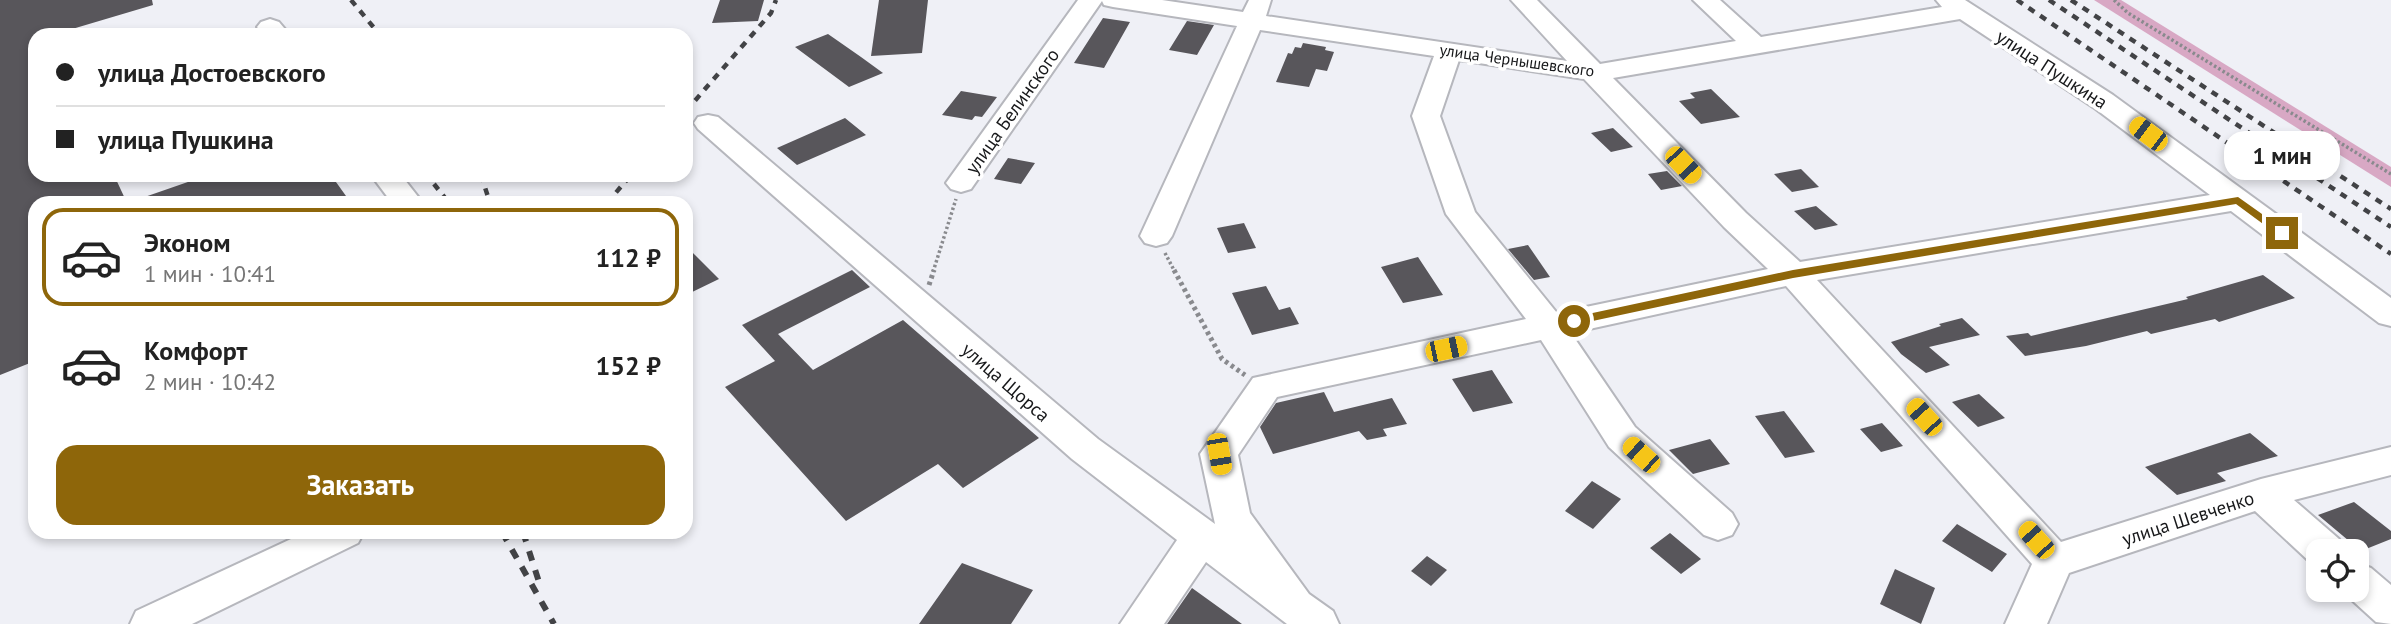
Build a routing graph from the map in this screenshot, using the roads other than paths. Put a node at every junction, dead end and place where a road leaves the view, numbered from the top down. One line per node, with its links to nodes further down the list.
1 (1090, 0): 12 (street, улица Белинского)
2 (1113, 0): 6 (street, улица Чернышевского)
3 (1523, 0): 9 (street)
4 (1705, 0): 7 (street)
5 (1955, 5): 7 (street, улица Чернышевского); 14 (street, улица Пушкина)
6 (1256, 10): 8 (street, улица Чернышевского); 15 (street)
7 (1758, 47): 9 (street, улица Чернышевского)
8 (1449, 50): 9 (street, улица Чернышевского); 18 (street)
9 (1596, 73): 16 (street)
10 (708, 123): 22 (street, улица Щорса)
11 (392, 182): 13 (street)
12 (961, 183)
13 (402, 196)
14 (2238, 200): 16 (street); 17 (street, улица Пушкина)
15 (1156, 236)
16 (1793, 274): 18 (street); 25 (street)
17 (2391, 315)
18 (1549, 327): 21 (street); 28 (street)
19 (2391, 461): 20 (street, улица Шевченко)
20 (2261, 494): 24 (street); 25 (street, улица Шевченко)
21 (1718, 524)
22 (1202, 537): 28 (street, улица Щорса); 30 (street)
23 (329, 539): 29 (street)
24 (2312, 539)
25 (2054, 561): 31 (street)
26 (2369, 591): 27 (street)
27 (2391, 610)
28 (1307, 615)
29 (151, 624)
30 (1141, 624)
31 (2025, 624)

